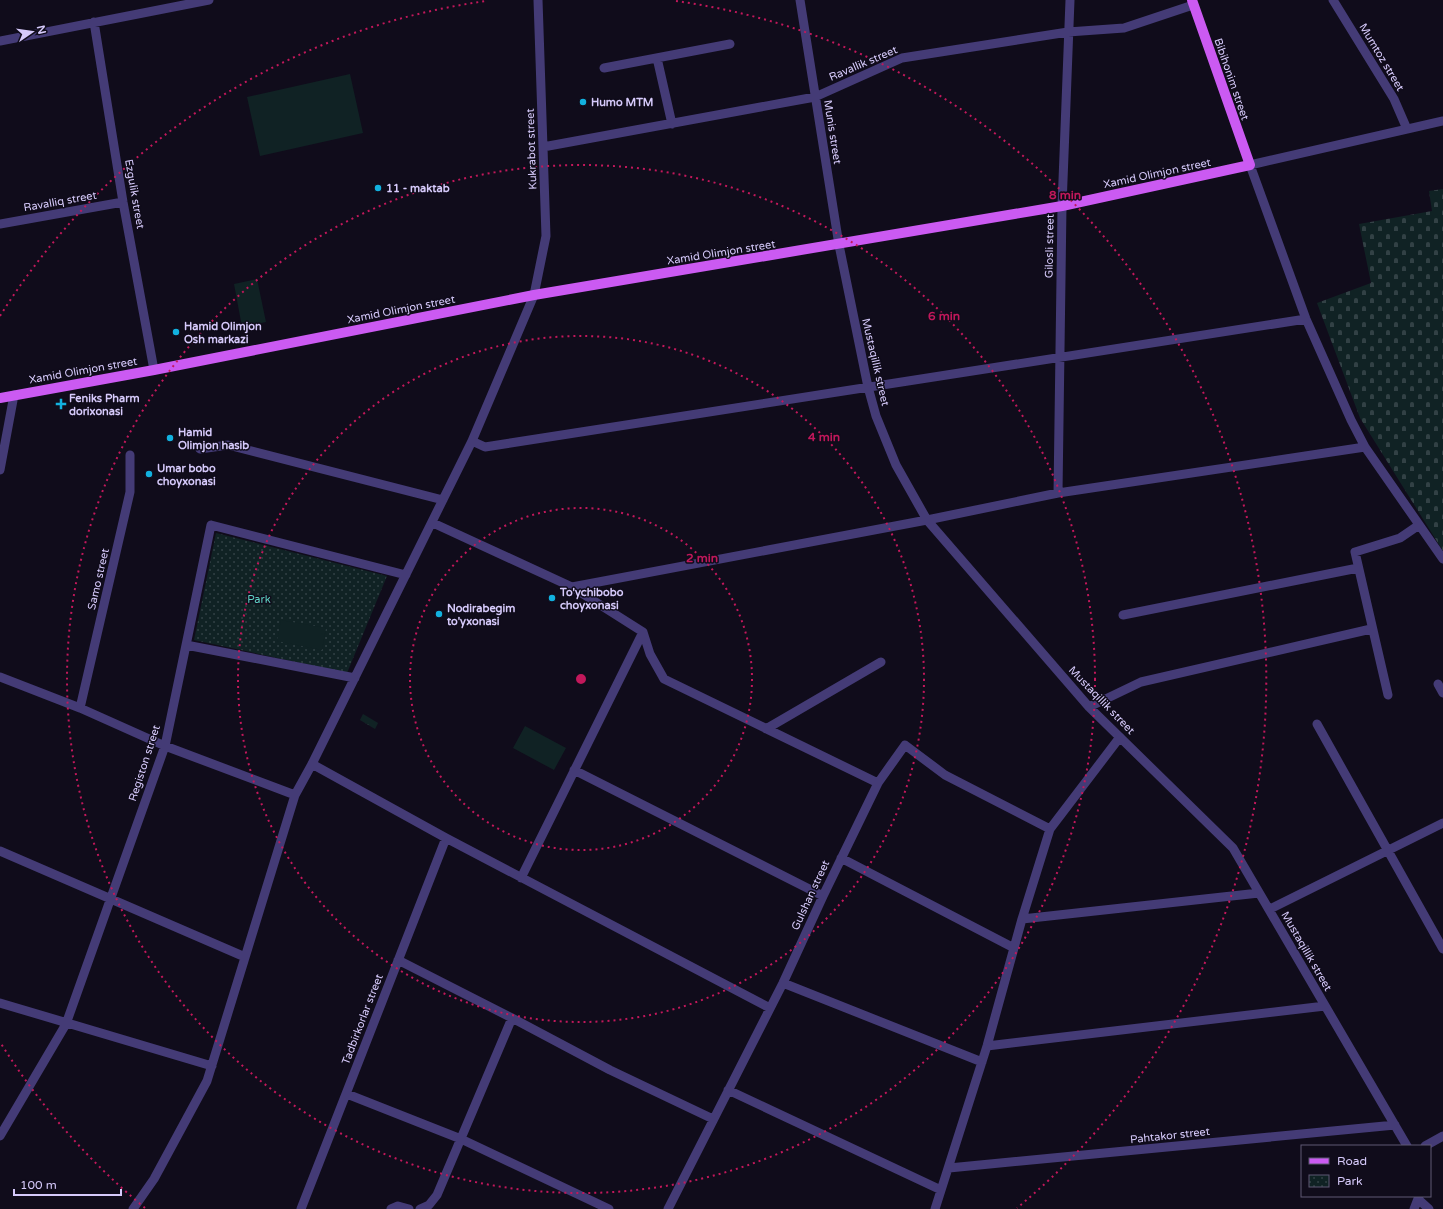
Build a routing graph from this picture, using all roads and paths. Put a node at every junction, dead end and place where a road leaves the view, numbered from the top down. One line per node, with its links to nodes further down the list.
1 (210, 0): 7 (street)
2 (538, 0): 17 (street, Kukrabot street)
3 (800, 0): 13 (street, Munis street)
4 (1070, 0): 8 (street, Gilosli street)
5 (1334, 0): 16 (street, Mumtoz street)
6 (1193, 2): 8 (street, Ravallik street); 18 (main road, Bibihonim street)
7 (94, 22): 9 (street); 19 (street, Ezgulik street)
8 (1068, 32): 13 (street, Ravallik street); 20 (street, Gilosli street)
9 (0, 41)
10 (730, 44): 11 (street)
11 (657, 58): 12 (street); 15 (street)
12 (604, 68)
13 (815, 97): 15 (street, Ravallik street); 22 (street, Munis street)
14 (1443, 121): 16 (street, Xamid Olimjon street)
15 (672, 124): 17 (street, Ravallik street)
16 (1407, 129): 18 (street, Xamid Olimjon street)
17 (542, 147): 23 (street, Kukrabot street)
18 (1250, 165): 20 (main road, Xamid Olimjon street); 24 (street)
19 (123, 202): 21 (street, Ravalliq street); 26 (street, Ezgulik street)
20 (1062, 206): 22 (main road, Xamid Olimjon street); 25 (street, Gilosli street)
21 (0, 224)
22 (839, 245): 23 (main road, Xamid Olimjon street); 27 (street, Mustaqillik street)
23 (534, 295): 26 (main road, Xamid Olimjon street); 30 (street, Kukrabot street)
24 (1306, 319): 25 (street); 31 (street)
25 (1060, 356): 27 (street); 35 (street, Gilosli street)
26 (154, 370): 28 (main road, Xamid Olimjon street)
27 (868, 387): 30 (street); 37 (street, Mustaqillik street)
28 (14, 395): 29 (main road, Xamid Olimjon street); 34 (street)
29 (0, 398)
30 (472, 441): 36 (street, Kukrabot street)
31 (1364, 447): 35 (street); 39 (street)
32 (200, 449): 36 (street)
33 (130, 455): 55 (street, Samo street)
34 (0, 470)
35 (1058, 493): 37 (street)
36 (443, 500): 38 (street, Kukrabot street)
37 (927, 520): 43 (street); 54 (street, Mustaqillik street)
38 (433, 523): 42 (street, Kukrabot street); 43 (street)
39 (1419, 525): 40 (street); 41 (street)
40 (1443, 558)
41 (1358, 568): 44 (street); 45 (street)
42 (406, 575): 47 (street, Registon street); 50 (street, Kukrabot street)
43 (572, 587): 46 (street)
44 (1123, 615)
45 (1371, 629): 53 (street); 54 (street)
46 (643, 632): 57 (street); 61 (street)
47 (186, 645): 50 (street); 59 (street, Registon street)
48 (881, 662): 57 (street)
49 (0, 677): 55 (street)
50 (355, 678): 60 (street, Kukrabot street)
51 (1438, 684): 52 (street)
52 (1443, 693)
53 (1388, 695)
54 (1089, 707): 58 (street, Mustaqillik street)
55 (80, 708): 59 (street)
56 (1317, 724): 67 (street)
57 (766, 729): 62 (street)
58 (1120, 737): 65 (street); 71 (street, Mustaqillik street)
59 (165, 746): 63 (street); 73 (street, Registon street)
60 (312, 764): 63 (street, Kukrabot street); 66 (street)
61 (574, 770): 70 (street); 72 (street)
62 (878, 783): 65 (street, Gulshan street); 69 (street, Gulshan street)
63 (295, 795): 78 (street, Kukrabot street)
64 (1443, 823): 67 (street)
65 (1050, 829): 75 (street)
66 (446, 838): 70 (street); 79 (street, Tadbirkorlar street)
67 (1388, 850): 74 (street); 77 (street)
68 (0, 851): 73 (street)
69 (841, 858): 72 (street, Gulshan street); 76 (street)
70 (521, 878): 83 (street)
71 (1259, 893): 74 (street, Mustaqillik street); 75 (street)
72 (822, 896): 80 (street, Gulshan street)
73 (110, 898): 78 (street); 85 (street, Registon street)
74 (1270, 910): 82 (street, Mustaqillik street)
75 (1022, 919): 76 (street)
76 (1014, 948): 86 (street)
77 (1443, 949)
78 (245, 957): 88 (street, Kukrabot street)
79 (398, 960): 84 (street); 90 (street, Tadbirkorlar street)
80 (783, 983): 83 (street, Gulshan street); 87 (street)
81 (0, 1003): 85 (street)
82 (1325, 1006): 86 (street); 92 (street, Mustaqillik street)
83 (770, 1008): 89 (street, Gulshan street)
84 (512, 1018): 91 (street); 95 (street)
85 (66, 1024): 88 (street); 93 (street, Registon street)
86 (986, 1046): 87 (street)
87 (982, 1062): 98 (street)
88 (212, 1066): 101 (street, Kukrabot street)
89 (728, 1090): 91 (street, Gulshan street); 99 (street)
90 (346, 1094): 95 (street); 102 (street, Tadbirkorlar street)
91 (713, 1119): 107 (street, Gulshan street)
92 (1394, 1125): 96 (street, Mustaqillik street); 98 (street, Pahtakor street)
93 (0, 1136)
94 (1443, 1136): 97 (street)
95 (461, 1139): 105 (street); 106 (street)
96 (1406, 1145)
97 (1427, 1145)
98 (949, 1168): 99 (street)
99 (941, 1190): 108 (street)
100 (1418, 1198): 109 (street); 110 (street)
101 (133, 1209)
102 (301, 1209)
103 (391, 1209): 104 (street)
104 (408, 1209)
105 (420, 1209)
106 (609, 1209)
107 (669, 1209)
108 (935, 1209)
109 (1414, 1209)
110 (1429, 1209)

